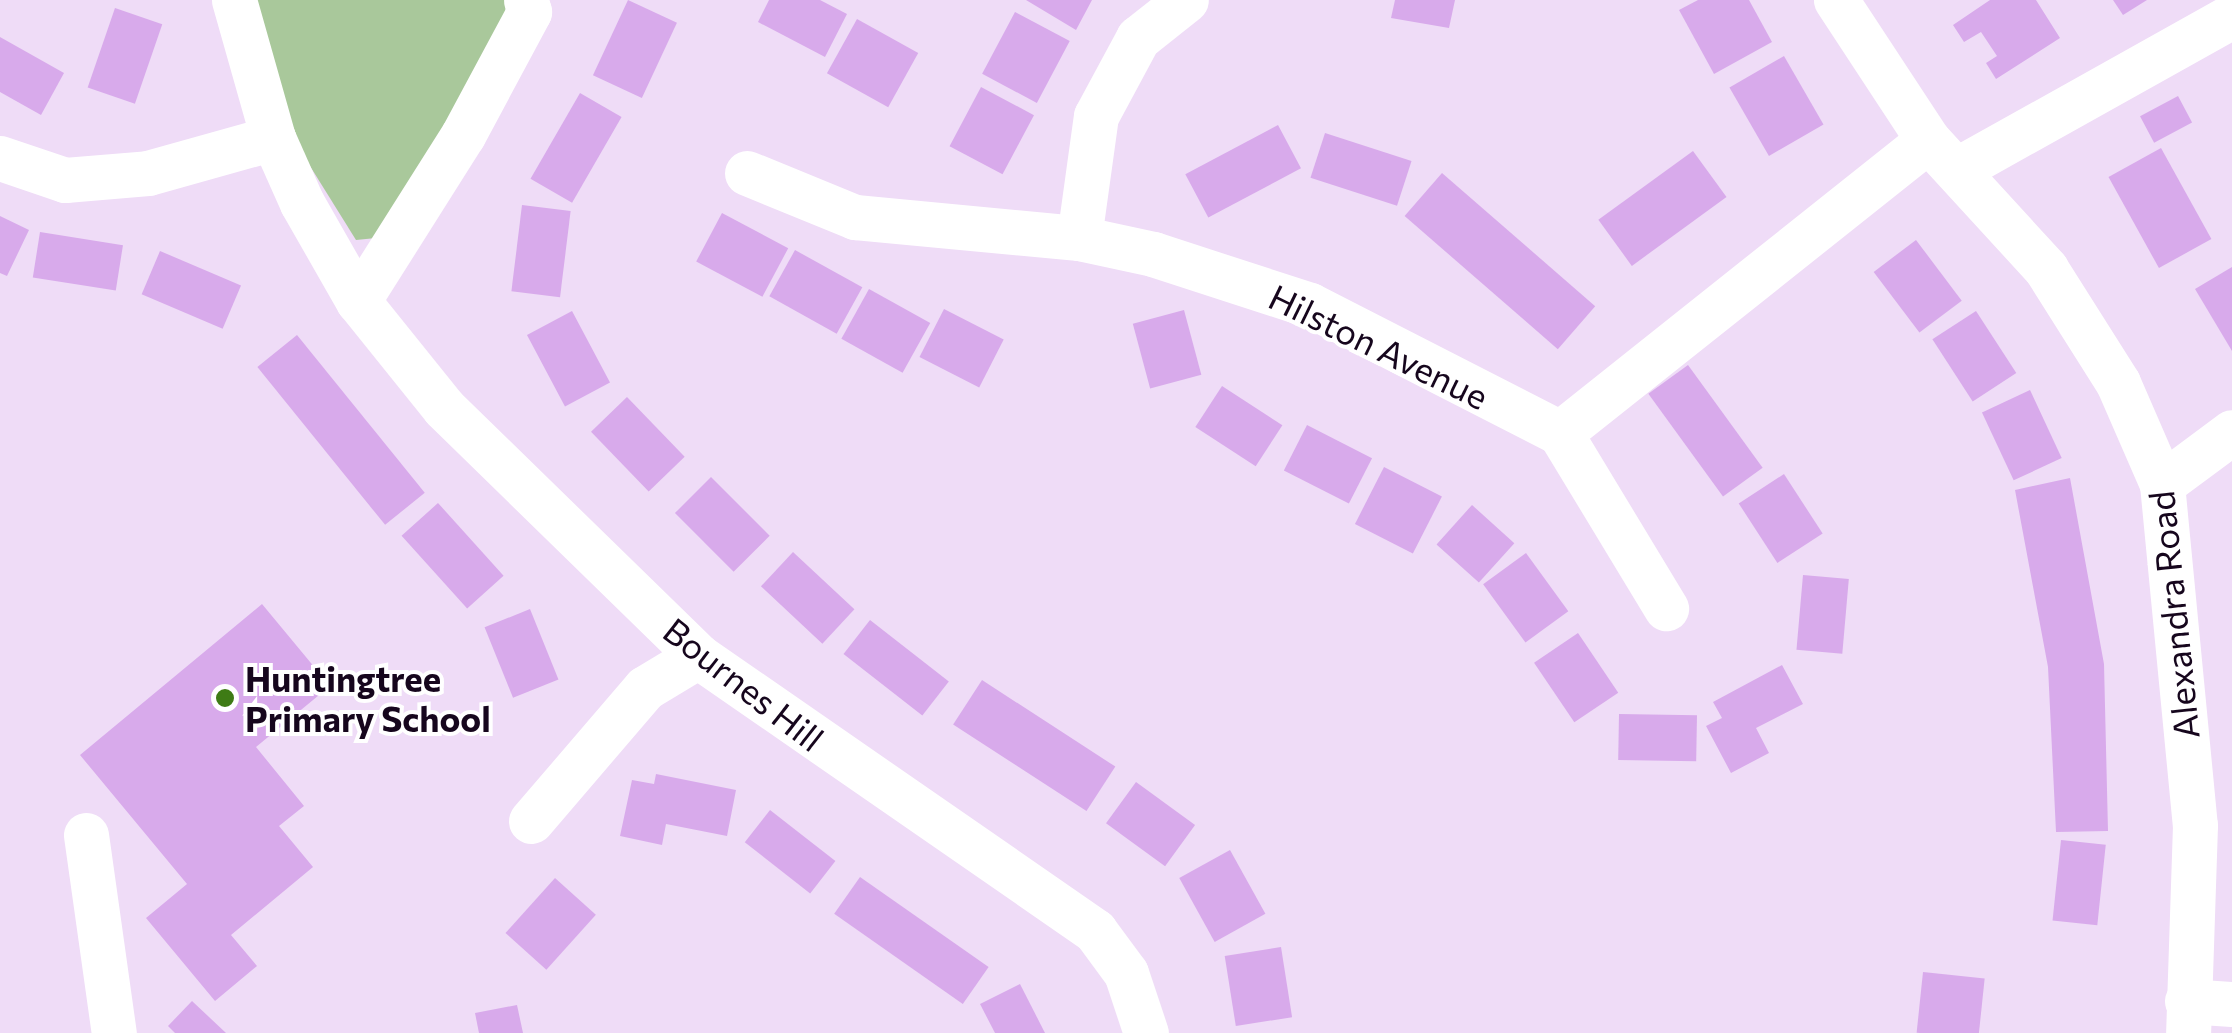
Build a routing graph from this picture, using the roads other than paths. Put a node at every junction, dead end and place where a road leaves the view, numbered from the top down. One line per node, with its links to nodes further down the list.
1 (234, 0): 6 (street, Bournes Hill)
2 (526, 0): 11 (street)
3 (1186, 0): 10 (street)
4 (1836, 0): 7 (street, Alexandra Road)
5 (2232, 16): 7 (street)
6 (274, 138): 8 (street); 11 (street, Bournes Hill)
7 (1943, 154): 12 (street); 14 (street, Alexandra Road)
8 (0, 158)
9 (746, 173): 10 (street, Hilston Avenue)
10 (1079, 238): 12 (street, Hilston Avenue)
11 (358, 301): 16 (street, Bournes Hill)
12 (1560, 432): 15 (street)
13 (2232, 432): 14 (street)
14 (2162, 484): 20 (street, Alexandra Road)
15 (1666, 608)
16 (698, 656): 17 (street); 22 (street, Bournes Hill)
17 (531, 821)
18 (86, 835): 21 (street)
19 (2232, 1004): 20 (street)
20 (2188, 1017)
21 (114, 1033)
22 (1146, 1033)

